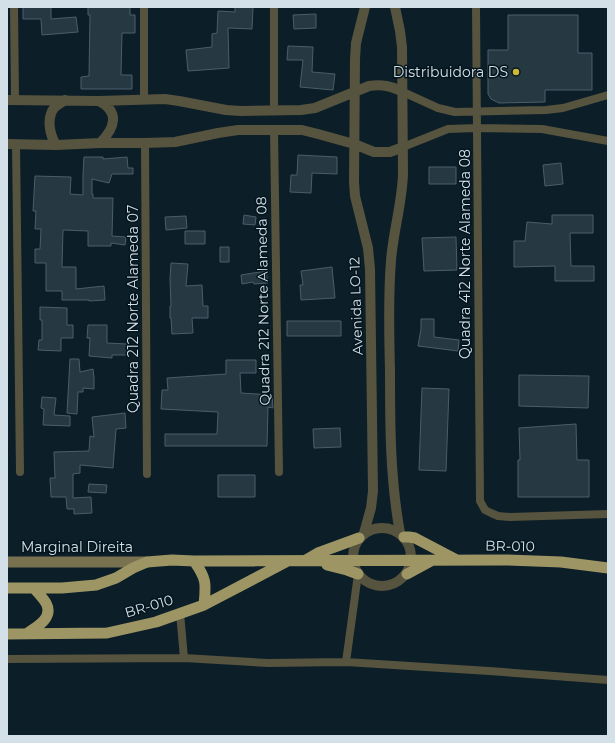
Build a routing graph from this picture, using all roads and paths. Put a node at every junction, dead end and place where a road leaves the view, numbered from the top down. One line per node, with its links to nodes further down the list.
1 (14, 7): 10 (street)
2 (144, 7): 12 (street)
3 (274, 7): 14 (street)
4 (365, 7): 7 (street, Avenida LO-12)
5 (395, 7): 8 (street)
6 (476, 7): 15 (street, Quadra 412 Norte Alameda 08)
7 (354, 92): 8 (street); 14 (street); 22 (street, Avenida LO-12)
8 (402, 92): 15 (street); 24 (street)
9 (608, 96): 15 (street)
10 (11, 100): 11 (street)
11 (64, 100): 13 (street); 23 (street)
12 (144, 100): 13 (street); 14 (street)
13 (99, 101): 19 (street)
14 (274, 111)
15 (477, 111): 16 (street, Quadra 412 Norte Alameda 08)
16 (477, 128): 18 (street); 24 (street); 28 (street, Quadra 412 Norte Alameda 08)
17 (274, 130): 20 (street); 22 (street); 26 (street, Quadra 212 Norte Alameda 08)
18 (608, 141)
19 (100, 143): 20 (street); 23 (street)
20 (144, 143): 27 (street, Quadra 212 Norte Alameda 07)
21 (12, 144): 23 (street); 25 (street)
22 (354, 144): 24 (street); 30 (street, Avenida LO-12)
23 (56, 145)
24 (403, 147): 29 (street)
25 (20, 472)
26 (278, 472)
27 (147, 474)
28 (608, 514)
29 (402, 535): 30 (street); 32 (street); 34 (highway)
30 (362, 536): 31 (street, Avenida LO-12); 36 (highway)
31 (353, 560): 32 (highway, BR-010); 36 (highway, BR-010); 41 (street)
32 (411, 560): 33 (highway, BR-010 / BR-010); 42 (street)
33 (433, 560): 34 (highway, BR-010 / BR-010); 42 (highway)
34 (457, 560): 40 (highway, BR-010 / BR-010)
35 (288, 561): 36 (highway, BR-010); 39 (highway, BR-010); 45 (highway, BR-010)
36 (309, 561): 41 (highway)
37 (7, 562): 38 (main road, Marginal Direita)
38 (147, 562): 39 (highway, BR-010); 44 (highway)
39 (194, 562): 45 (highway)
40 (608, 568)
41 (358, 574): 42 (street); 51 (street)
42 (407, 574)
43 (7, 588): 44 (highway)
44 (34, 588): 48 (highway)
45 (204, 605): 46 (highway, BR-010)
46 (180, 613): 48 (highway, BR-010); 49 (street)
47 (7, 634): 48 (highway, BR-010)
48 (26, 634)
49 (184, 658): 50 (street); 51 (street)
50 (7, 659)
51 (346, 662): 52 (street)
52 (608, 680)

